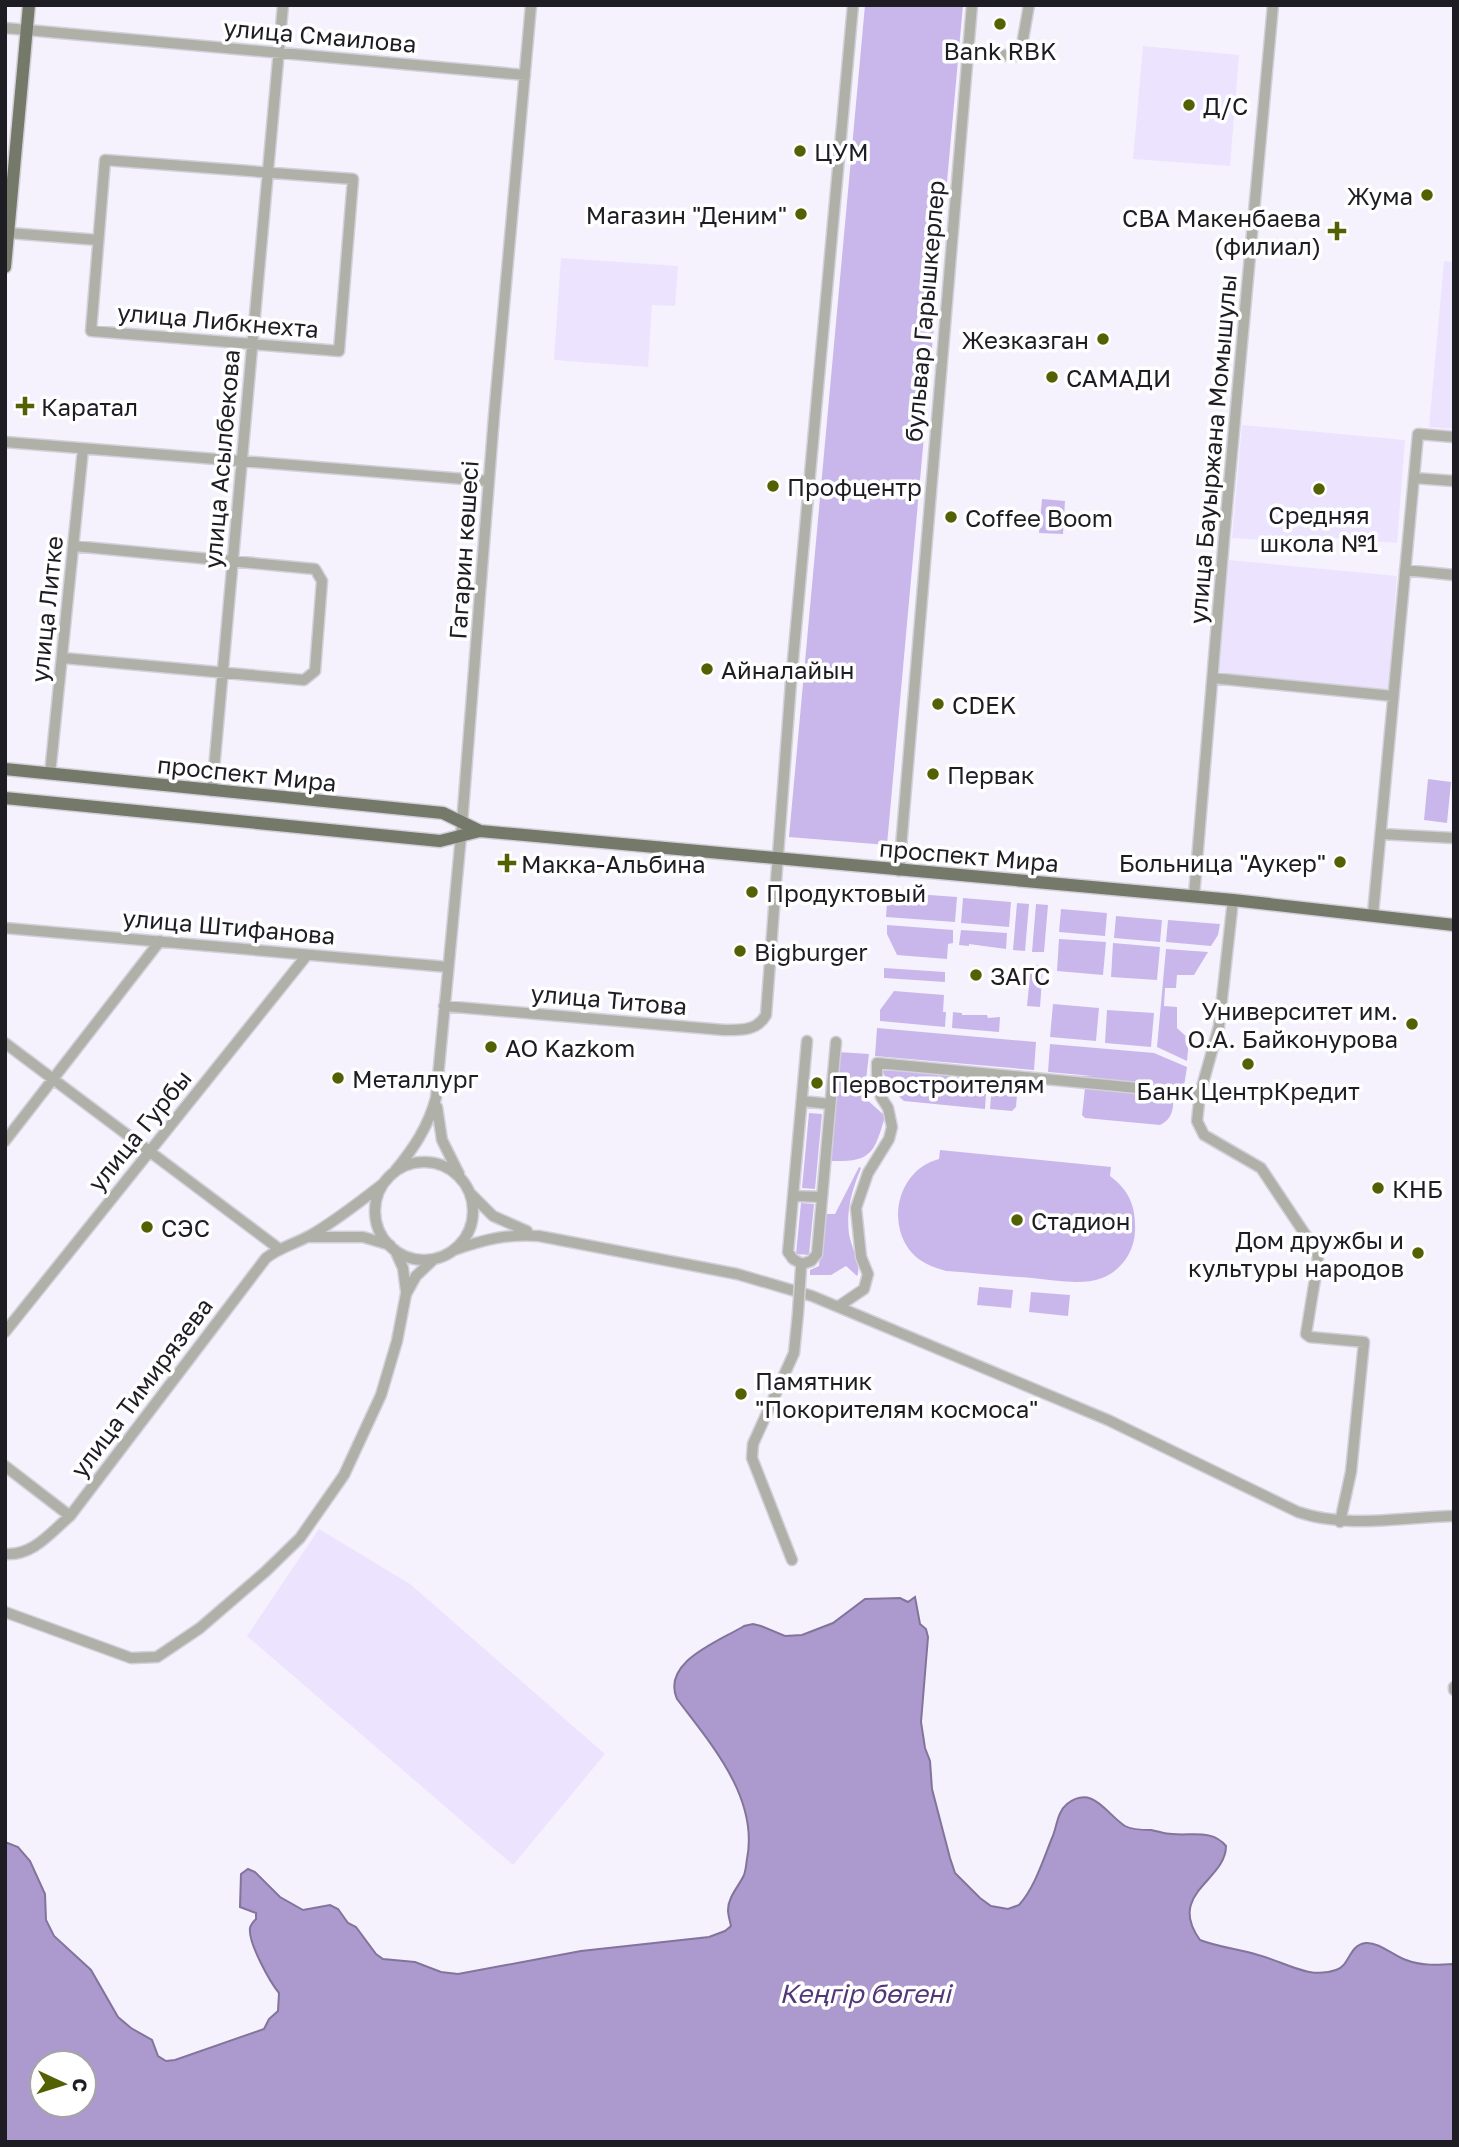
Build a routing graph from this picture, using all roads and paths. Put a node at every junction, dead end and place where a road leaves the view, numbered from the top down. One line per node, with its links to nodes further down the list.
1 (29, 5): 9 (main road)
2 (283, 5): 11 (street, улица Асылбекова)
3 (531, 5): 12 (street, Гагарин көшесі)
4 (853, 5): 40 (street)
5 (972, 5): 10 (street, бульвар Гарышкерлер)
6 (1029, 5): 10 (street)
7 (1273, 5): 31 (street, улица Бауыржана Момышулы)
8 (5, 28): 9 (street, улица Смаилова)
9 (27, 30): 11 (street, улица Смаилова); 14 (main road)
10 (968, 52): 41 (street, бульвар Гарышкерлер)
11 (279, 53): 12 (street, улица Смаилова); 13 (street, улица Асылбекова)
12 (525, 75): 23 (street, Гагарин көшесі)
13 (268, 173): 15 (street, улица Либкнехта); 17 (street, улица Асылбекова); 17 (street, улица Либкнехта)
14 (9, 233): 15 (street); 16 (main road)
15 (98, 240): 17 (street, улица Либкнехта)
16 (5, 267)
17 (252, 344): 21 (street, улица Асылбекова)
18 (1454, 438): 22 (street)
19 (5, 442): 20 (street)
20 (83, 449): 21 (street); 25 (street, улица Литке)
21 (242, 461): 23 (street); 26 (street, улица Асылбекова)
22 (1414, 478): 24 (street); 27 (street)
23 (489, 481): 37 (street, Гагарин көшесі)
24 (1454, 481)
25 (74, 546): 26 (street); 29 (street, улица Литке)
26 (233, 562): 30 (street, улица Асылбекова); 30 (street)
27 (1405, 570): 28 (street); 32 (street)
28 (1454, 575)
29 (63, 658): 30 (street); 34 (street, улица Литке)
30 (223, 672): 35 (street, улица Асылбекова)
31 (1213, 678): 32 (street); 42 (street, улица Бауыржана Момышулы)
32 (1394, 696): 38 (street)
33 (5, 769): 34 (main road, проспект Мира)
34 (50, 774): 35 (main road, проспект Мира)
35 (212, 792): 37 (main road, проспект Мира)
36 (5, 798): 37 (main road, проспект Мира)
37 (461, 829): 40 (main road, проспект Мира); 49 (street, Гагарин көшесі)
38 (1381, 834): 39 (street); 44 (street)
39 (1454, 838)
40 (778, 859): 41 (main road, проспект Мира); 50 (street, улица Титова)
41 (899, 871): 42 (main road, проспект Мира)
42 (1194, 896): 43 (main road, проспект Мира)
43 (1233, 900): 44 (main road, проспект Мира); 55 (street)
44 (1373, 914): 45 (main road, проспект Мира)
45 (1454, 925)
46 (5, 929): 47 (street, улица Штифанова)
47 (160, 941): 48 (street, улица Штифанова); 54 (street)
48 (307, 955): 49 (street, улица Штифанова); 60 (street, улица Гурбы)
49 (448, 967): 50 (street, Гагарин көшесі)
50 (444, 1006): 56 (street, Гагарин көшесі)
51 (807, 1041): 57 (street)
52 (836, 1042): 58 (street)
53 (5, 1043): 54 (street)
54 (54, 1079): 59 (street); 60 (street)
55 (1200, 1094): 75 (street); 80 (street)
56 (436, 1098): 61 (street); 62 (street)
57 (802, 1101): 58 (street); 65 (street)
58 (830, 1104): 66 (street)
59 (5, 1141)
60 (149, 1150): 70 (street); 76 (street, улица Гурбы)
61 (395, 1171): 62 (street); 63 (street)
62 (460, 1177): 64 (street)
63 (384, 1183): 68 (street); 69 (street)
64 (470, 1193): 67 (street); 71 (street)
65 (794, 1196): 66 (street); 73 (street)
66 (822, 1197): 73 (street)
67 (540, 1236): 71 (street); 75 (street)
68 (307, 1237): 69 (street); 70 (street, улица Тимирязева)
69 (392, 1247): 72 (street); 74 (street)
70 (278, 1248): 78 (street, улица Тимирязева)
71 (454, 1250): 72 (street)
72 (434, 1259): 74 (street)
73 (802, 1266): 82 (street, bridge)
74 (406, 1294): 83 (street)
75 (839, 1306): 80 (street)
76 (5, 1332)
77 (5, 1466): 78 (street)
78 (70, 1516): 81 (street, улица Тимирязева)
79 (1454, 1516): 80 (street)
80 (1340, 1522)
81 (5, 1554)
82 (792, 1560)
83 (5, 1612)

